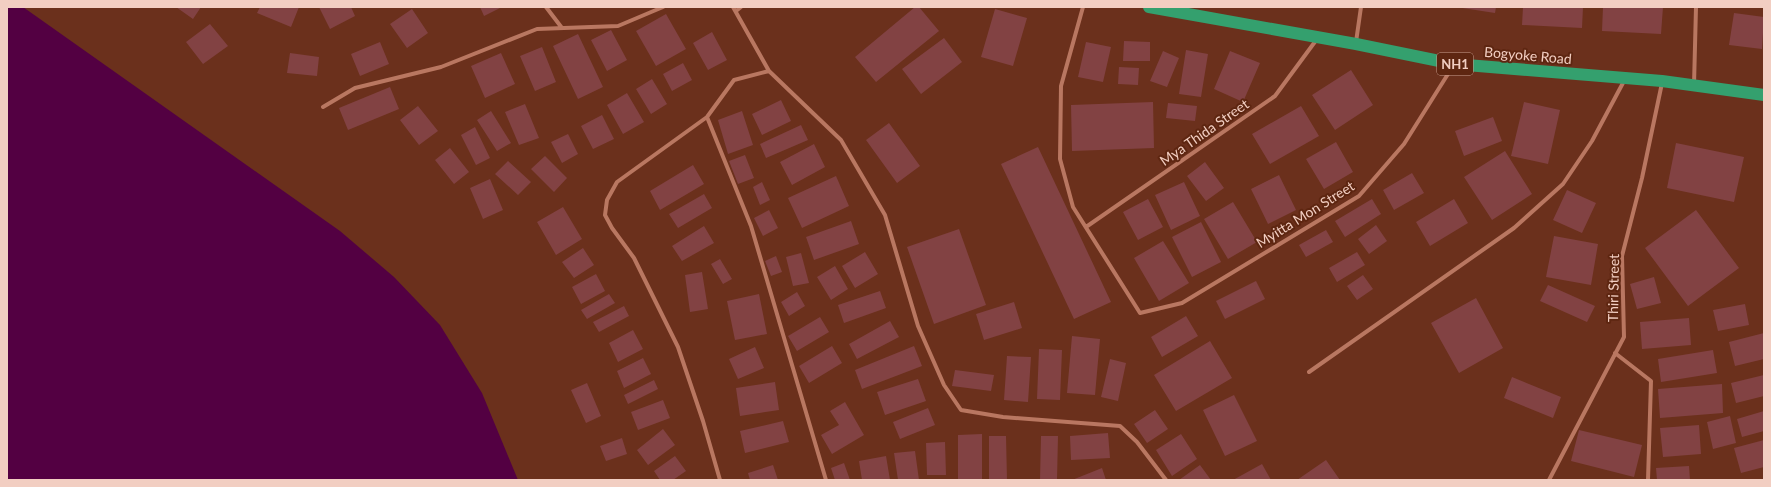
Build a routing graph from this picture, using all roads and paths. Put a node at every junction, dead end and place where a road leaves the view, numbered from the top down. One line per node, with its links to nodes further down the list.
1 (546, 7): 10 (street)
2 (664, 7): 10 (street)
3 (733, 7): 9 (street)
4 (741, 7): 9 (street)
5 (1083, 7): 21 (street)
6 (1149, 7): 11 (highway, Bogyoke Road / NH1)
7 (1361, 7): 12 (street)
8 (1696, 7): 17 (street)
9 (736, 11): 14 (street)
10 (562, 28): 19 (street)
11 (1318, 37): 12 (highway, Bogyoke Road / NH1); 21 (street, Mya Thida Street)
12 (1356, 44): 13 (highway, Bogyoke Road / NH1)
13 (1454, 64): 15 (highway, Bogyoke Road / NH1); 21 (street, Myitta Mon Street)
14 (769, 71): 20 (street); 26 (street)
15 (1625, 78): 16 (highway, Bogyoke Road / NH1); 23 (street)
16 (1662, 82): 17 (highway, Bogyoke Road / NH1); 22 (street, Thiri Street)
17 (1694, 85): 18 (highway, Bogyoke Road / NH1)
18 (1764, 95)
19 (323, 107)
20 (706, 117): 24 (street); 25 (street)
21 (1086, 227)
22 (1615, 353): 27 (street, Thiri Street); 28 (street)
23 (1309, 372)
24 (720, 480)
25 (826, 480)
26 (1166, 480)
27 (1549, 480)
28 (1648, 480)

